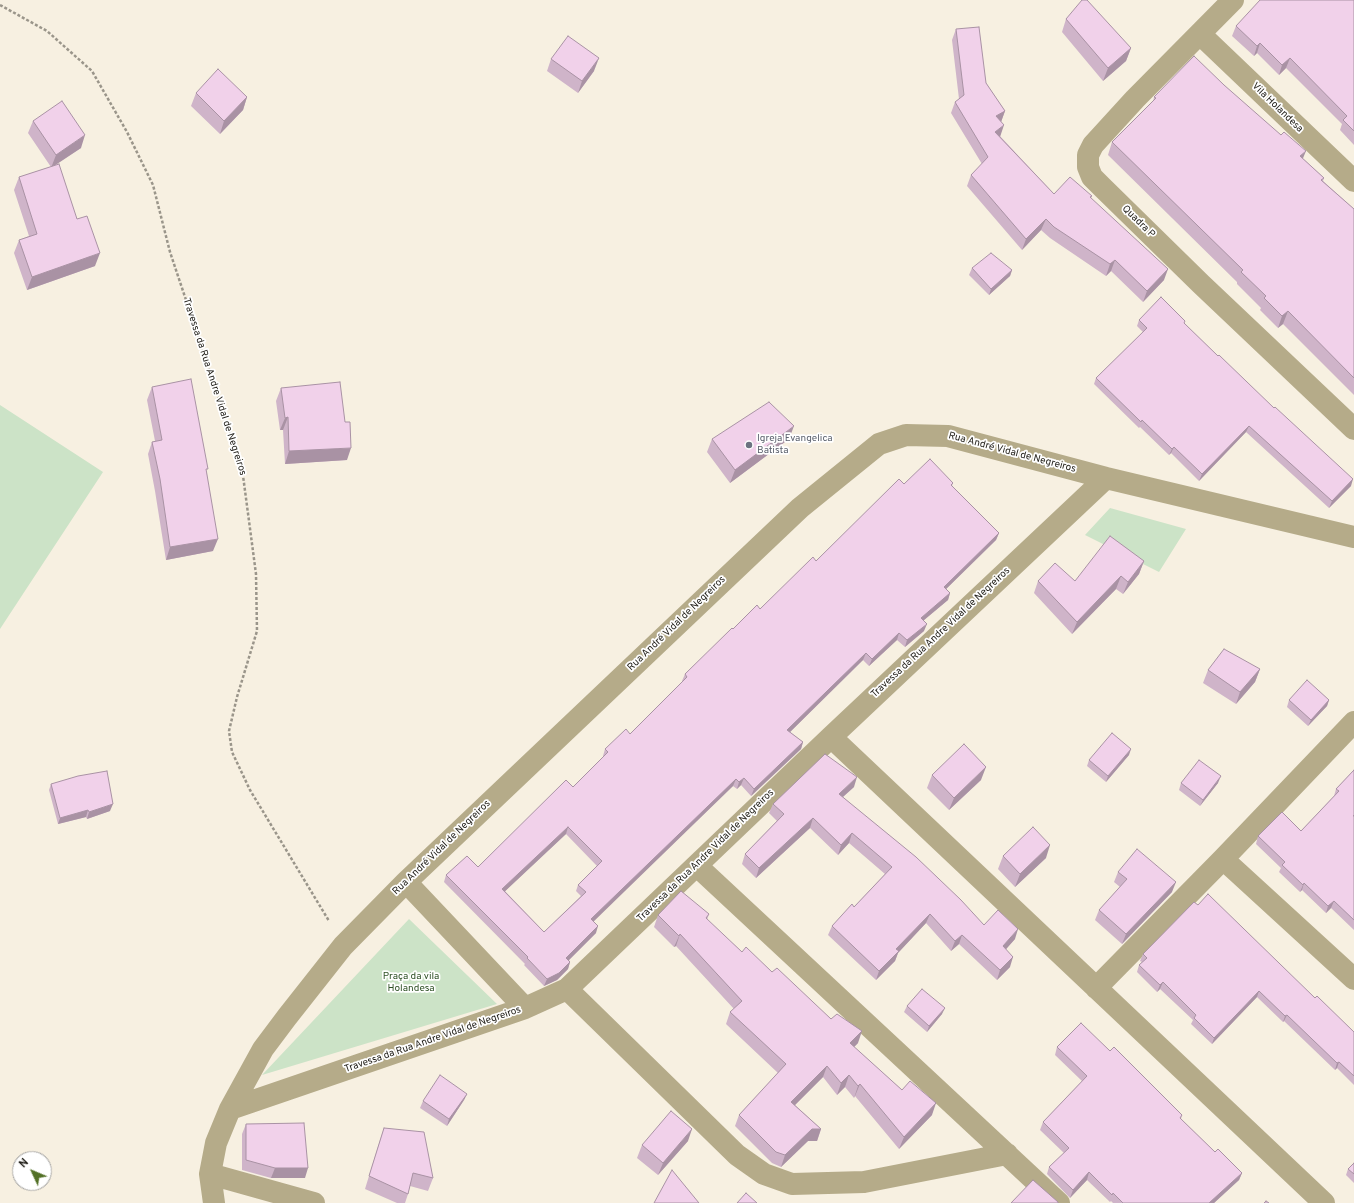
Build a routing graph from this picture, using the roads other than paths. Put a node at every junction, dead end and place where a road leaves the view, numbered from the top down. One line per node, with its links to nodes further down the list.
1 (1233, 0): 2 (street, Quadra P)
2 (1200, 34): 3 (street, Vila Holandesa); 4 (street, Quadra P)
3 (1354, 181)
4 (1354, 429)
5 (1106, 478): 6 (street, Rua André Vidal de Negreiros); 8 (street, Travessa da Rua Andre Vidal de Negreiros); 11 (street, Rua André Vidal de Negreiros)
6 (1354, 537)
7 (1354, 722): 9 (street)
8 (831, 737): 10 (street, Travessa da Rua Andre Vidal de Negreiros); 13 (street)
9 (1223, 859): 12 (street); 13 (street)
10 (697, 866): 14 (street, Travessa da Rua Andre Vidal de Negreiros); 17 (street)
11 (406, 882): 15 (street); 16 (street, Rua André Vidal de Negreiros)
12 (1354, 979)
13 (1096, 988): 22 (street)
14 (567, 989): 15 (street, Travessa da Rua Andre Vidal de Negreiros); 17 (street)
15 (525, 1008): 16 (street, Travessa da Rua Andre Vidal de Negreiros)
16 (230, 1108): 18 (street, Rua André Vidal de Negreiros)
17 (1007, 1154): 21 (street)
18 (210, 1174): 19 (street, Rua André Vidal de Negreiros); 20 (street)
19 (214, 1203)
20 (314, 1203)
21 (1058, 1203)
22 (1324, 1203)

